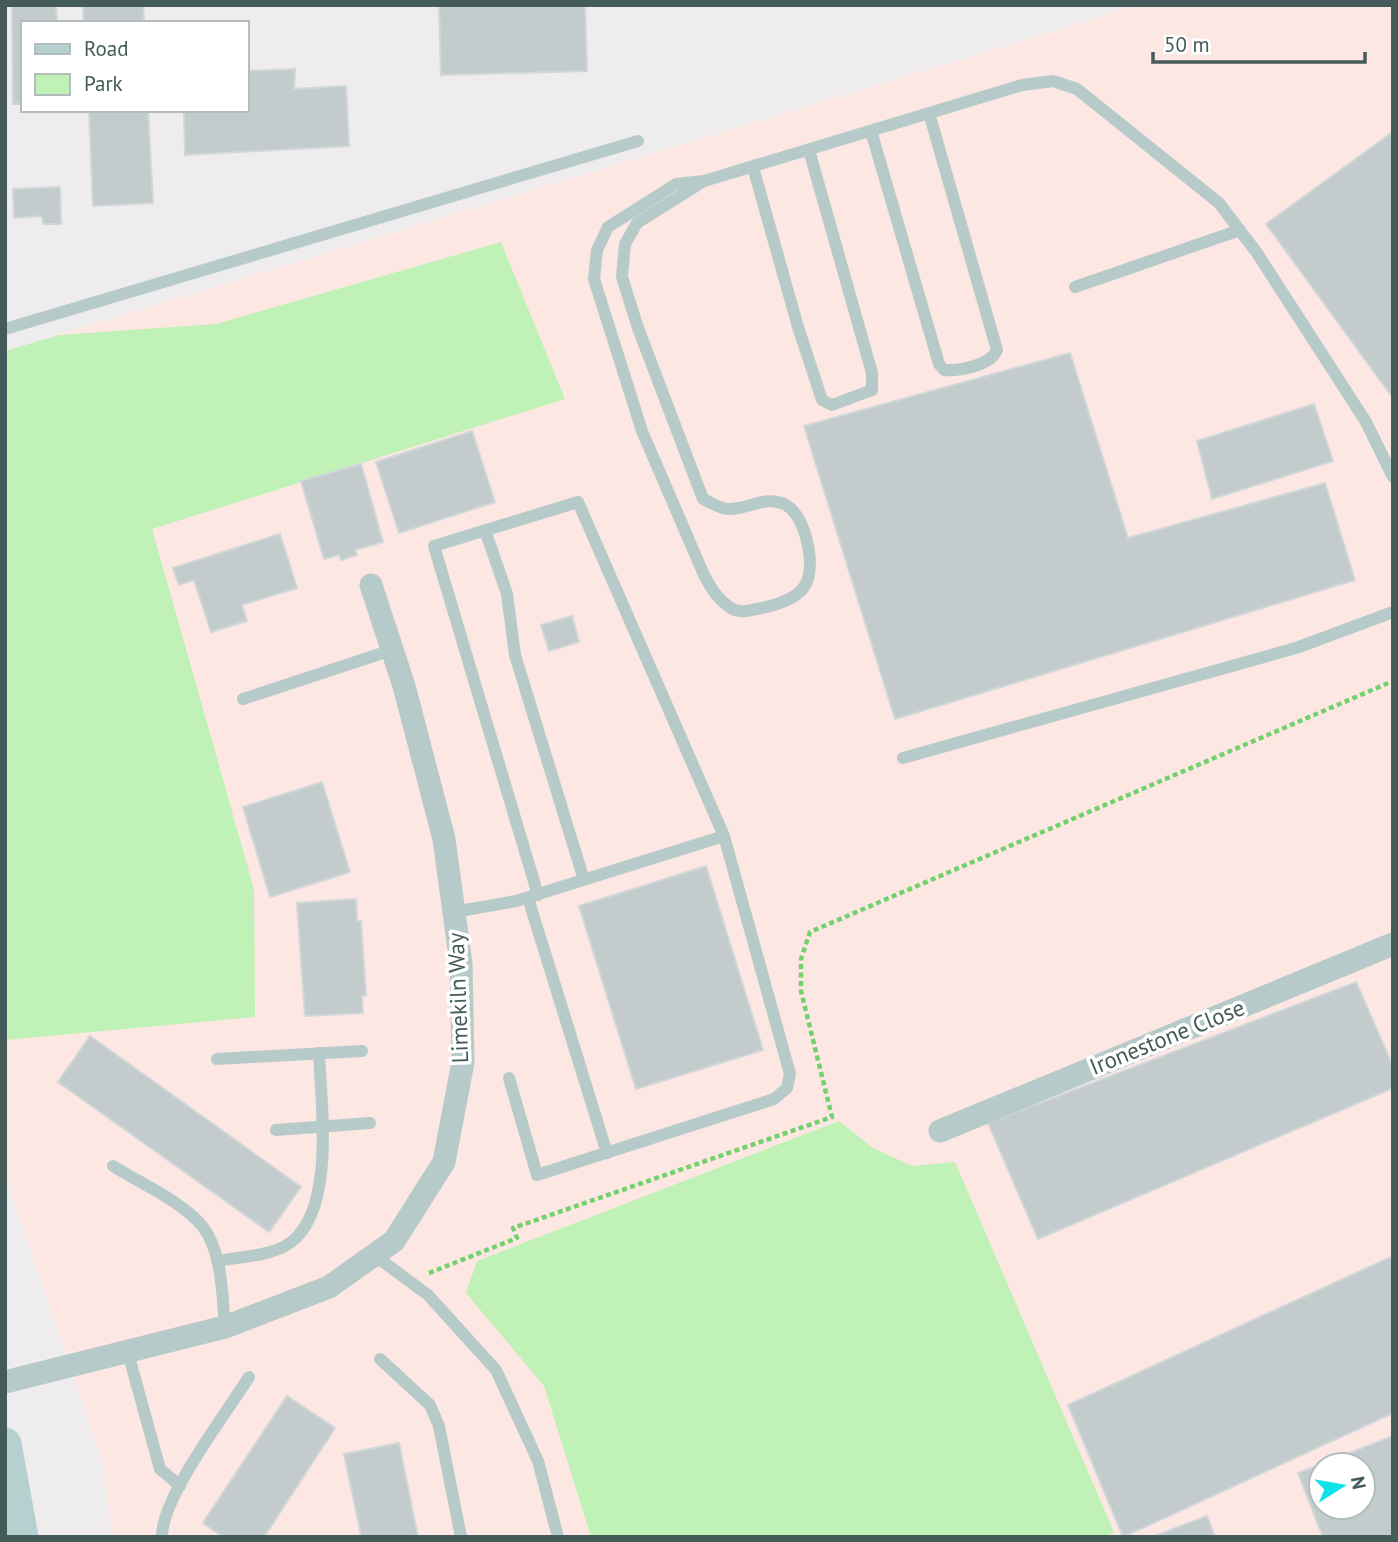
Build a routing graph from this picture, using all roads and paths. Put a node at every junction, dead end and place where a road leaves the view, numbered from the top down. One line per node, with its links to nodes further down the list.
1 (929, 113): 2 (lane); 2 (lane); 7 (lane)
2 (871, 131): 4 (lane)
3 (638, 141): 9 (lane)
4 (808, 150): 5 (lane); 5 (lane)
5 (753, 167): 6 (lane)
6 (704, 181): 6 (lane)
7 (1240, 230): 8 (lane); 10 (lane)
8 (1075, 287)
9 (5, 329)
10 (1393, 477)
11 (485, 530): 18 (lane); 19 (lane); 20 (lane)
12 (372, 585): 14 (street, Limekiln Way)
13 (1393, 612): 17 (lane)
14 (392, 650): 16 (lane); 21 (street, Limekiln Way)
15 (1393, 681): 35 (path)
16 (243, 699)
17 (903, 758)
18 (724, 836): 19 (lane); 31 (lane)
19 (584, 880): 20 (lane)
20 (533, 896): 21 (lane); 31 (lane)
21 (454, 912): 33 (street, Limekiln Way)
22 (1393, 944): 30 (street, Ironestone Close)
23 (362, 1051): 24 (lane)
24 (319, 1053): 25 (lane); 28 (lane)
25 (216, 1059)
26 (509, 1078): 31 (lane)
27 (370, 1123): 28 (lane)
28 (322, 1126): 29 (lane); 34 (lane)
29 (276, 1130)
30 (940, 1131)
31 (607, 1153)
32 (113, 1166): 34 (lane)
33 (374, 1255): 35 (lane); 36 (street, Limekiln Way)
34 (217, 1261): 36 (lane)
35 (409, 1282): 46 (lane)
36 (225, 1327): 37 (street, Limekiln Way)
37 (128, 1353): 40 (street, Limekiln Way); 42 (lane)
38 (380, 1359): 45 (lane)
39 (249, 1377): 42 (lane)
40 (5, 1382)
41 (5, 1444): 43 (street)
42 (180, 1486): 44 (lane)
43 (22, 1537)
44 (162, 1537)
45 (461, 1537)
46 (558, 1537)

